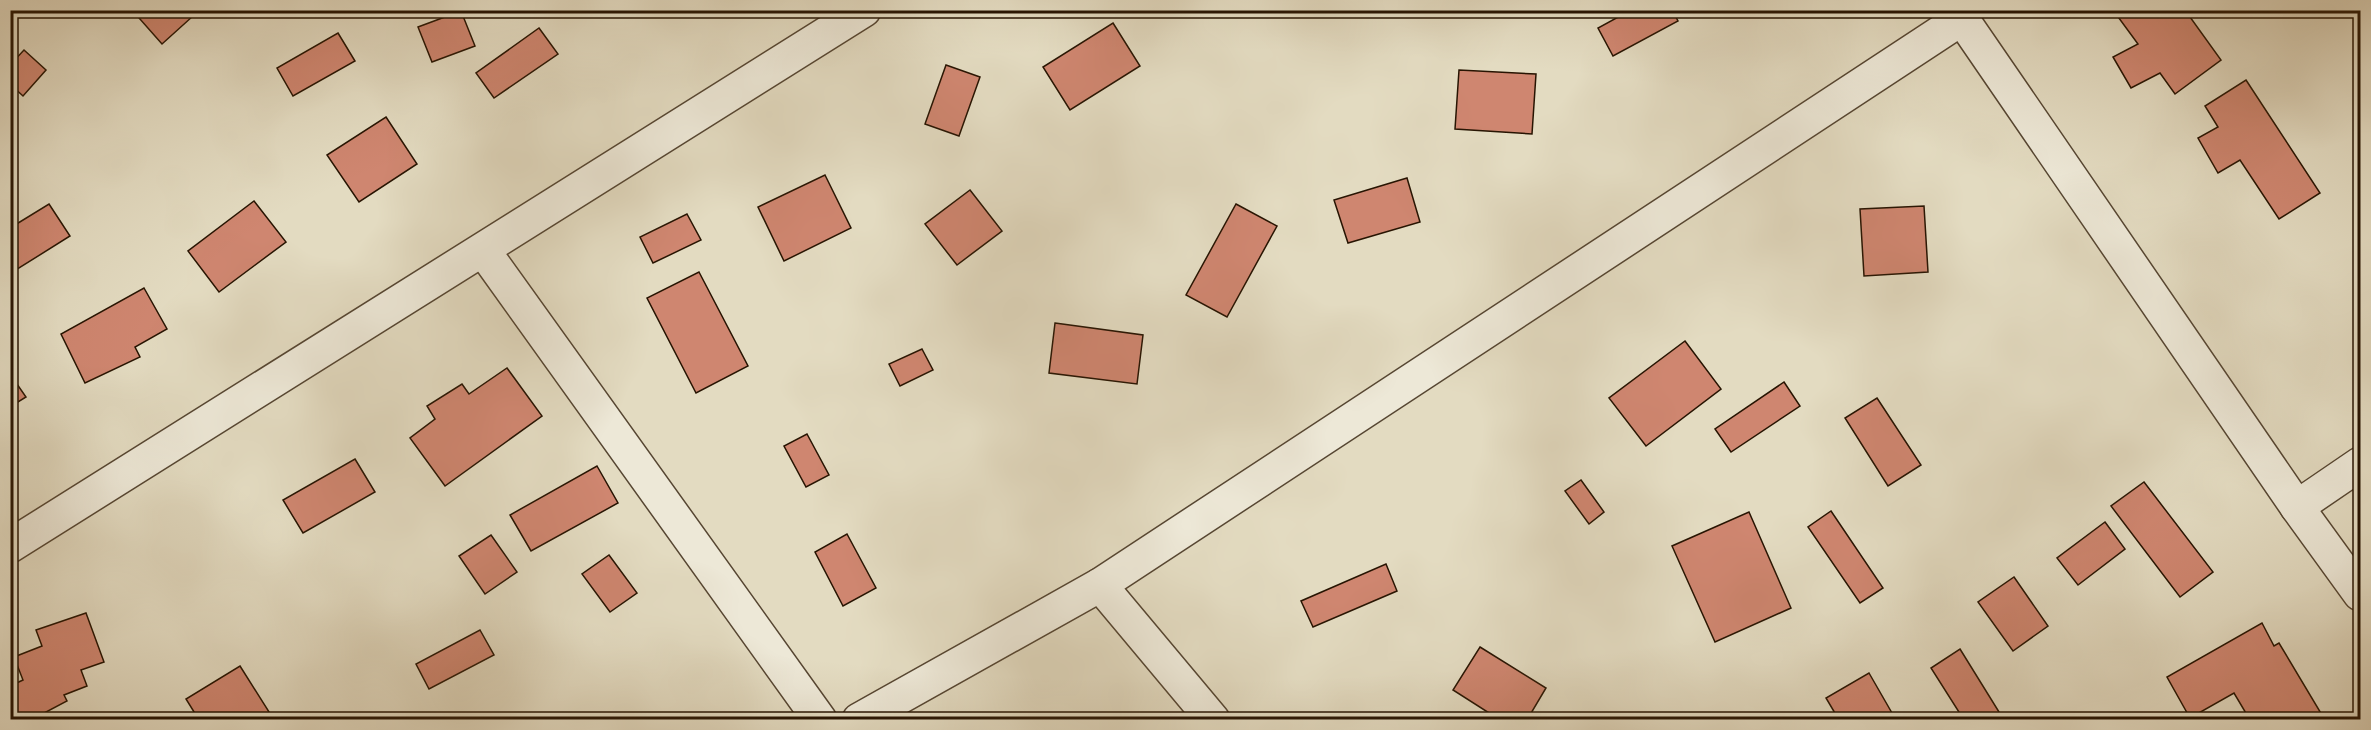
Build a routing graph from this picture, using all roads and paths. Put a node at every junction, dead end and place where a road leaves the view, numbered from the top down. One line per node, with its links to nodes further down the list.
1 (864, 10): 3 (street)
2 (1958, 15): 5 (street); 7 (street)
3 (483, 250): 6 (street); 9 (street)
4 (2361, 464): 5 (street)
5 (2297, 507): 8 (street)
6 (10, 546)
7 (1100, 585): 10 (street); 11 (street)
8 (2361, 594)
9 (820, 720)
10 (859, 720)
11 (1212, 720)

